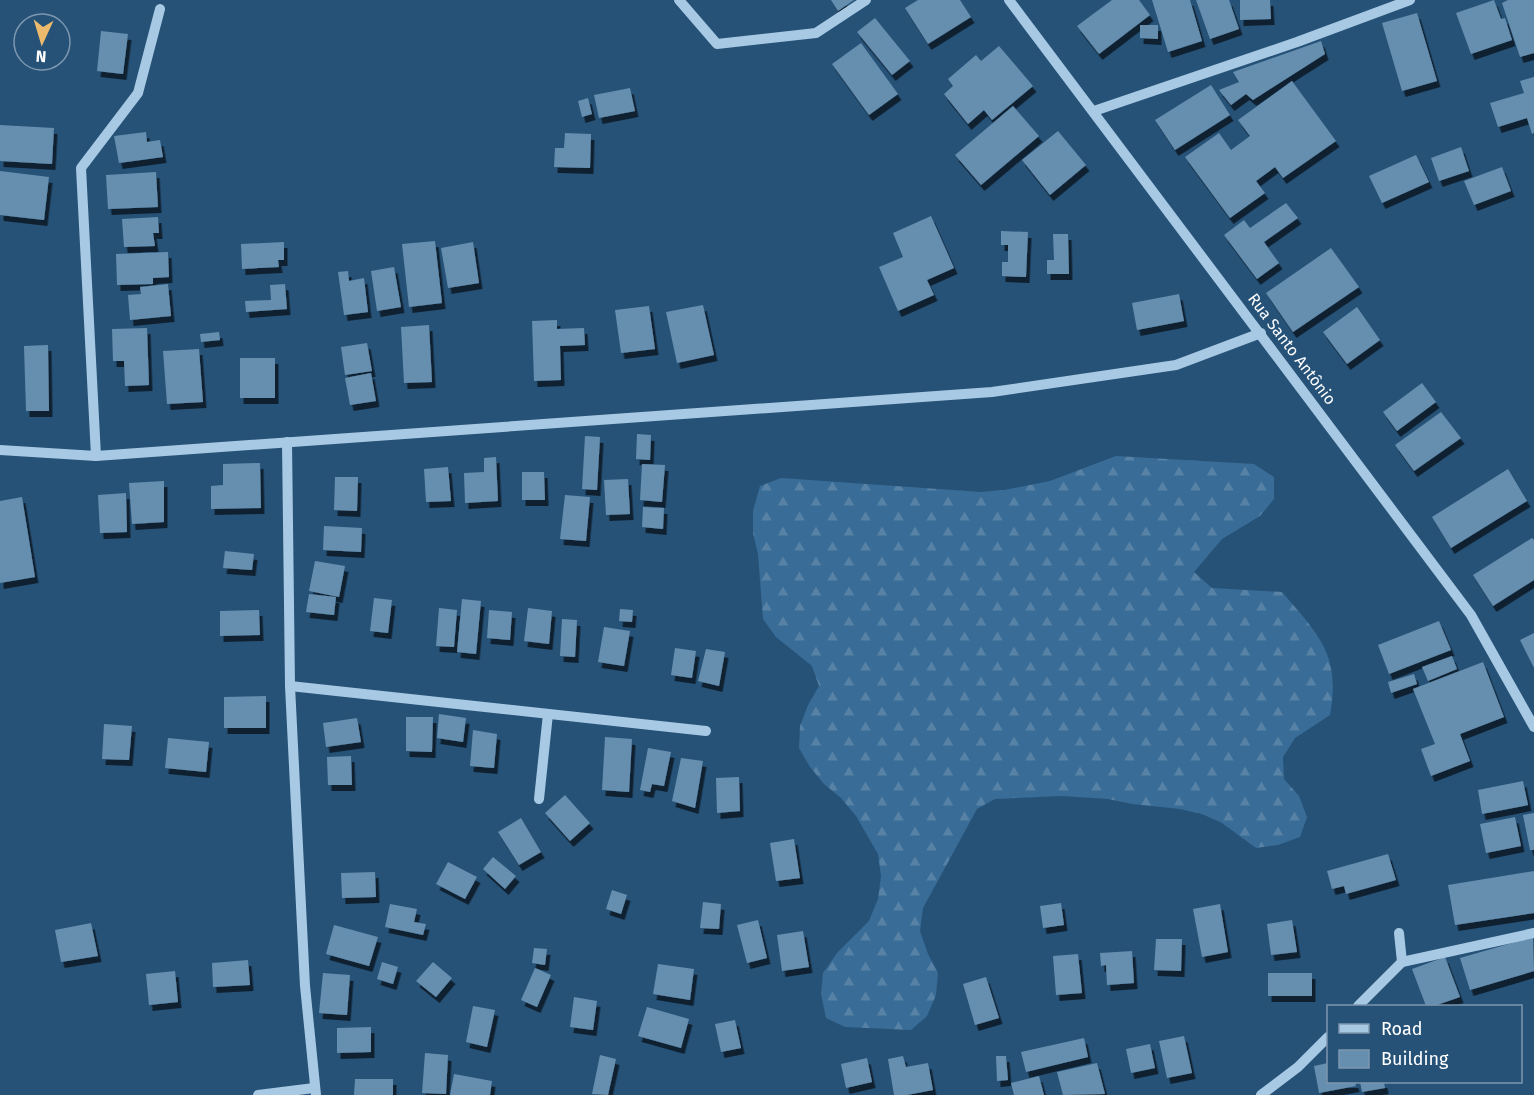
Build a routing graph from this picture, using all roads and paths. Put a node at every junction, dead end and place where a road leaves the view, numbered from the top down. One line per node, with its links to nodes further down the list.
1 (679, 0): 2 (street)
2 (866, 0)
3 (1009, 0): 6 (street, Rua Santo Antônio)
4 (1410, 0): 6 (street)
5 (160, 9): 10 (street)
6 (1094, 111): 7 (street, Rua Santo Antônio)
7 (1260, 333): 8 (street); 13 (street, Rua Santo Antônio)
8 (287, 442): 10 (street); 11 (street)
9 (0, 450): 10 (street)
10 (96, 456)
11 (290, 686): 12 (street); 21 (street)
12 (548, 714): 14 (street); 15 (street)
13 (1534, 727)
14 (706, 731)
15 (538, 799)
16 (1399, 933): 18 (street)
17 (1534, 933): 18 (street)
18 (1402, 962): 19 (street)
19 (1359, 1005)
20 (1327, 1039): 23 (street)
21 (315, 1092): 22 (street)
22 (258, 1095)
23 (1261, 1095)

